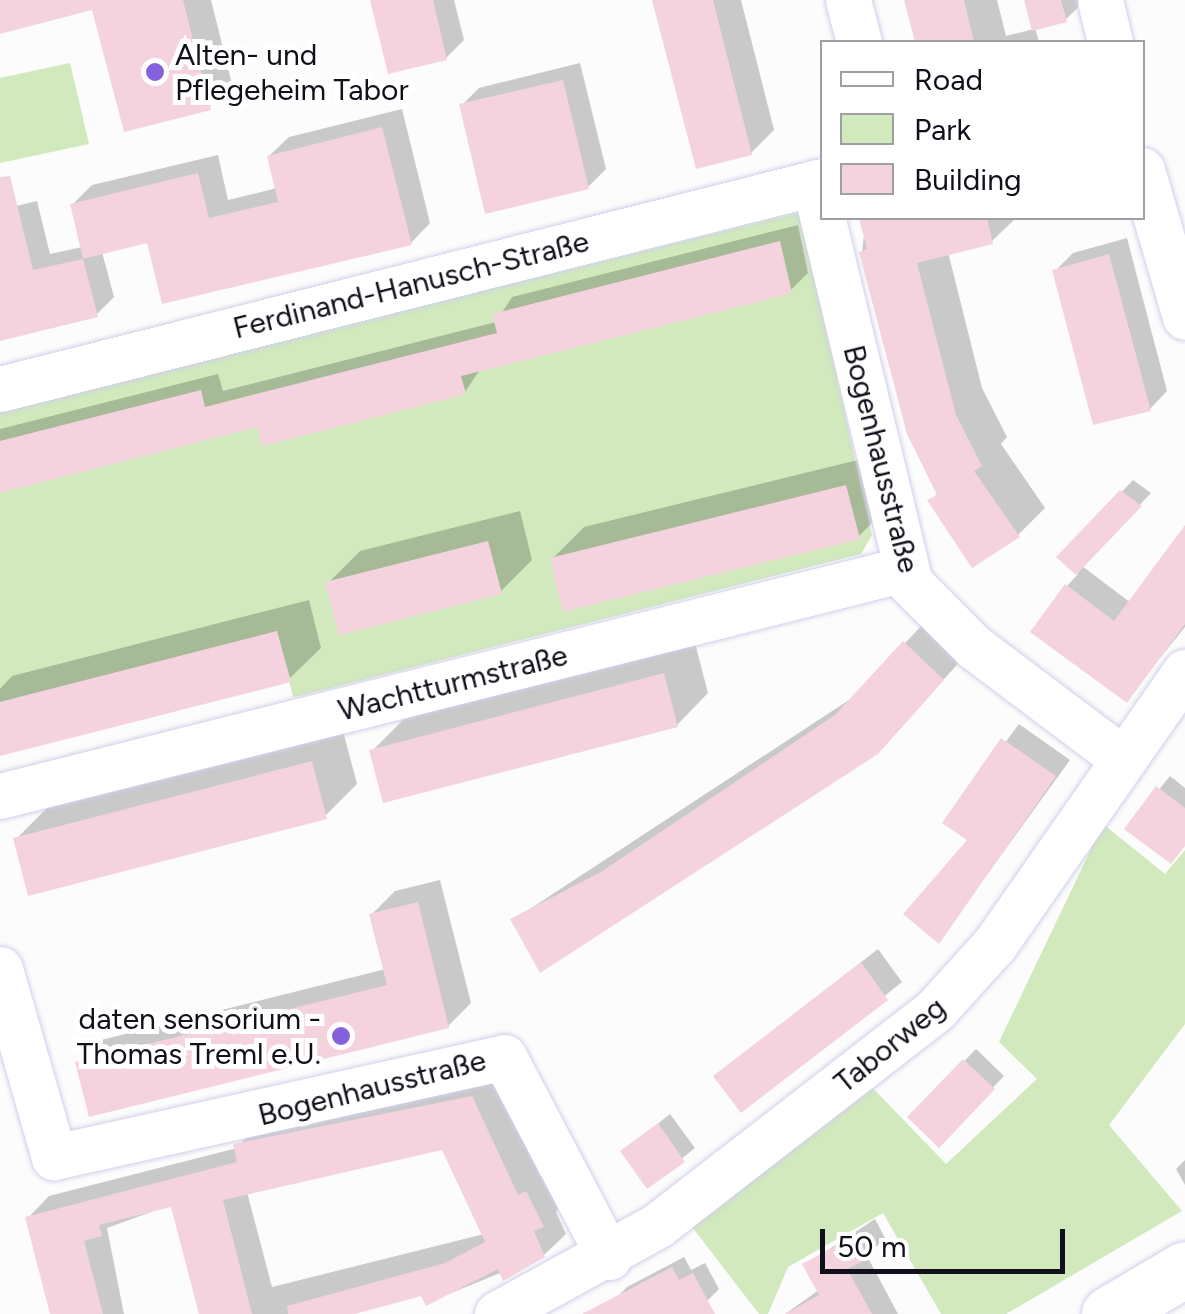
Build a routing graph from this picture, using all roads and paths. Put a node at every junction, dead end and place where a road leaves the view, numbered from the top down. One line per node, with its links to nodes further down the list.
1 (848, 0): 3 (street)
2 (1100, 0): 4 (street)
3 (858, 40)
4 (1110, 40)
5 (1145, 180): 8 (street)
6 (818, 182): 9 (street, Ferdinand-Hanusch-Straße)
7 (827, 220): 10 (street, Bogenhausstraße)
8 (1185, 318)
9 (0, 390)
10 (905, 569): 12 (street, Bogenhausstraße); 13 (street, Wachtturmstraße)
11 (1185, 672): 12 (street, Taborweg)
12 (1122, 759): 15 (street, Taborweg)
13 (0, 796)
14 (0, 968): 15 (street, Bogenhausstraße)
15 (609, 1258): 17 (street, Taborweg)
16 (1185, 1269): 18 (main road)
17 (498, 1314)
18 (1109, 1314)

